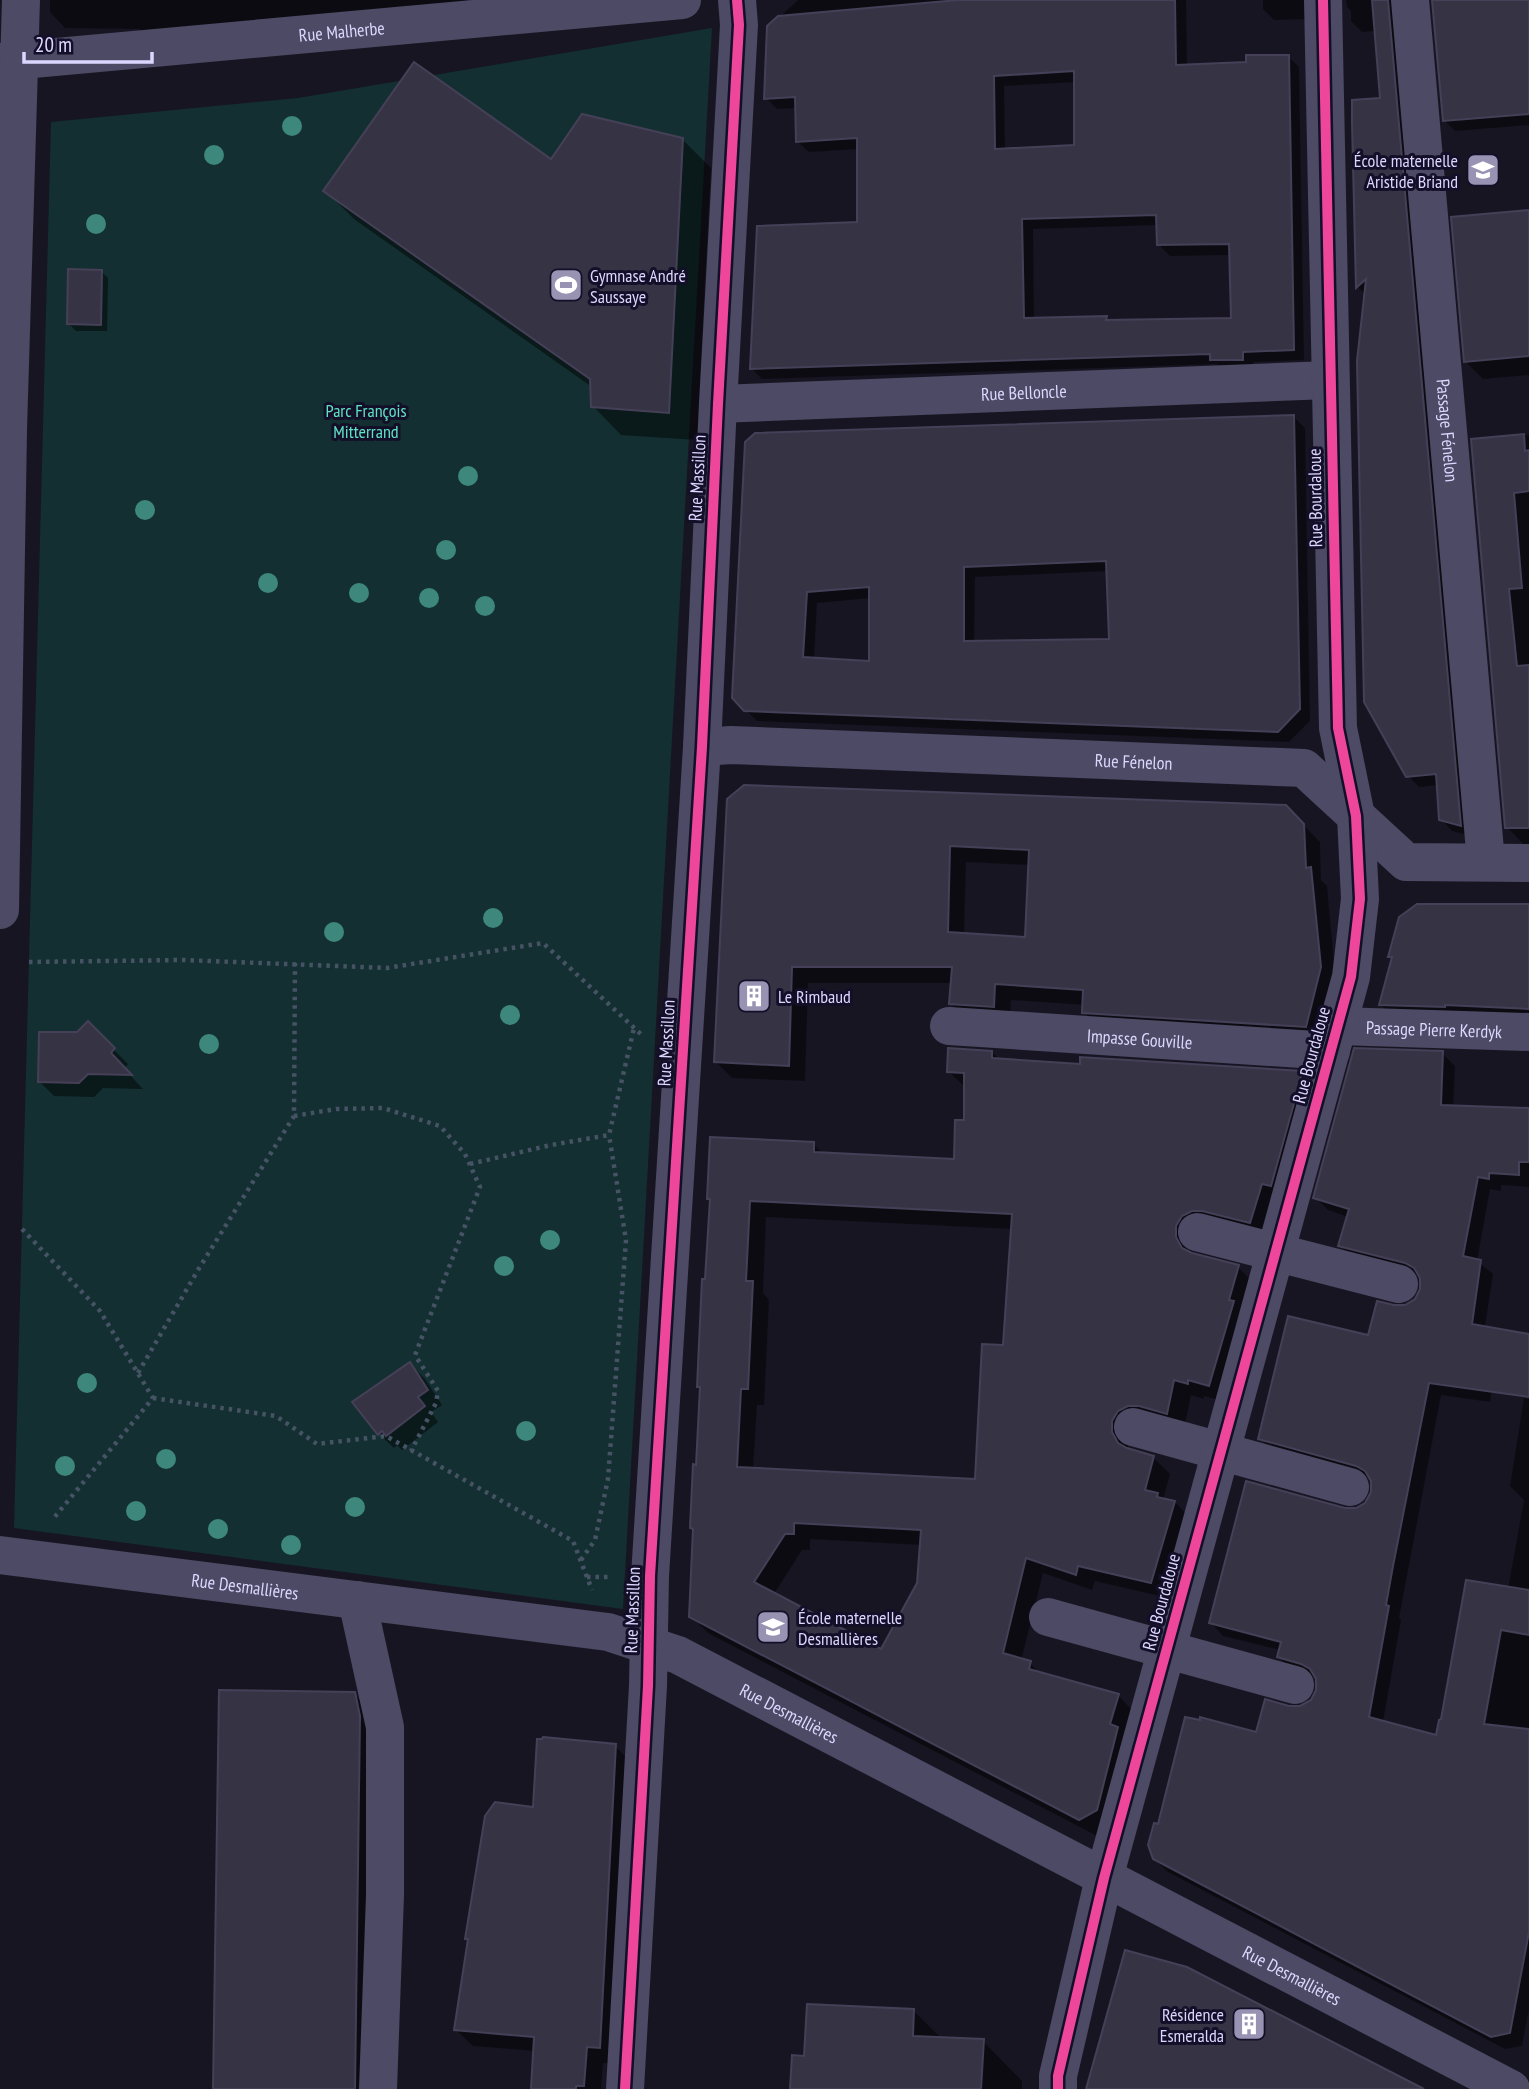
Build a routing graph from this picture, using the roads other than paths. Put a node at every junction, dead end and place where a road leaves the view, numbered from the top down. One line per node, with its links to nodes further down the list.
1 (21, 0): 6 (street)
2 (682, 0): 6 (street, Rue Malherbe)
3 (737, 0): 8 (street, Rue Massillon)
4 (1322, 0): 7 (street, Rue Bourdaloue)
5 (1410, 0): 11 (street, Passage Fénelon)
6 (11, 61): 13 (street)
7 (1329, 380): 8 (street, Rue Belloncle); 10 (street, Rue Bourdaloue)
8 (718, 404): 9 (street, Rue Massillon)
9 (702, 747): 10 (street, Rue Fénelon); 26 (street, Rue Massillon)
10 (1356, 816): 11 (street, Rue Fénelon); 16 (street, Rue Bourdaloue)
11 (1486, 862): 12 (street, Rue Fénelon)
12 (1529, 863)
13 (0, 910)
14 (949, 1026): 16 (street, Impasse Gouville)
15 (1529, 1032): 16 (street, Passage Pierre Kerdyk)
16 (1334, 1038): 18 (street, Rue Bourdaloue)
17 (1196, 1232): 18 (street)
18 (1275, 1253): 19 (street); 21 (street, Rue Bourdaloue)
19 (1399, 1284)
20 (1133, 1427): 21 (street)
21 (1220, 1453): 22 (street); 27 (street, Rue Bourdaloue)
22 (1350, 1487)
23 (11, 1557): 24 (street, Rue Desmallières)
24 (357, 1600): 26 (street, Rue Desmallières); 30 (street)
25 (1048, 1617): 27 (street)
26 (648, 1643): 29 (street, Rue Desmallières); 31 (street, Rue Massillon)
27 (1166, 1651): 28 (street); 29 (street, Rue Bourdaloue)
28 (1295, 1685)
29 (1104, 1878): 32 (street, Rue Bourdaloue); 33 (street, Rue Desmallières)
30 (378, 2089)
31 (625, 2089)
32 (1058, 2089)
33 (1511, 2089)

